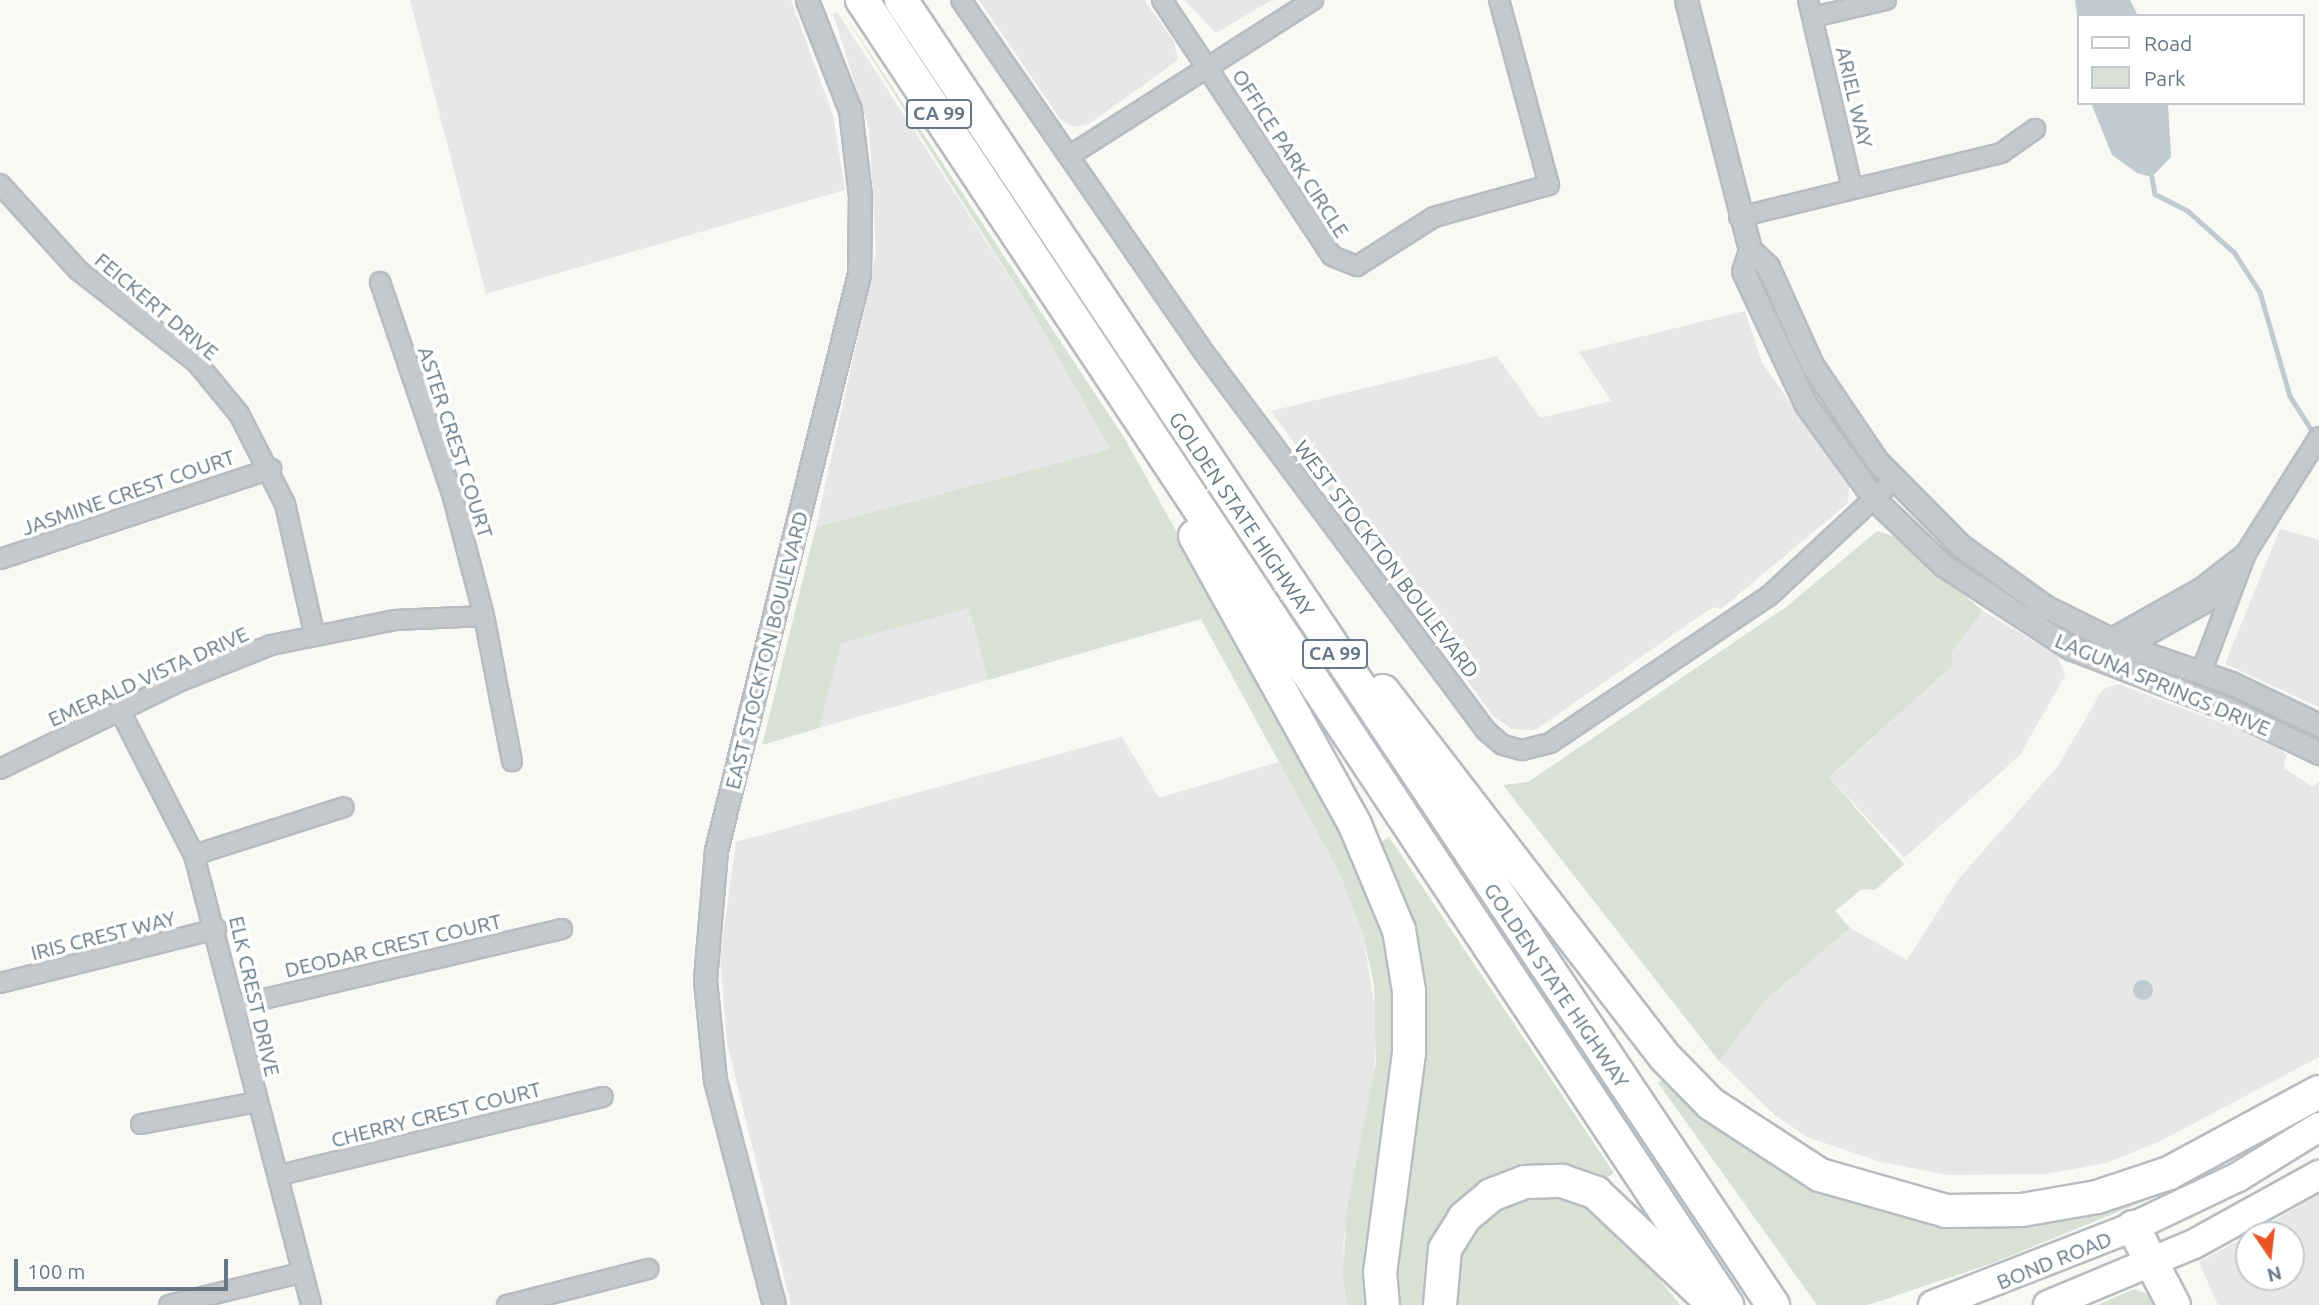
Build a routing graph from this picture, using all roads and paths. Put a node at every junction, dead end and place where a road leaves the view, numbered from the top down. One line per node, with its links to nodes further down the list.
1 (807, 0): 57 (street, EAST STOCKTON BOULEVARD)
2 (862, 0): 19 (highway, GOLDEN STATE HIGHWAY / CA 99)
3 (901, 0): 22 (highway, GOLDEN STATE HIGHWAY / CA 99)
4 (961, 0): 13 (street, WEST STOCKTON BOULEVARD)
5 (1163, 0): 11 (street)
6 (1313, 0): 11 (street)
7 (1499, 0): 11 (street, OFFICE PARK CIRCLE)
8 (1686, 0): 16 (street, LAGUNA SPRINGS DRIVE)
9 (1886, 0): 10 (street)
10 (1811, 9): 15 (street, ARIEL WAY)
11 (1206, 66): 13 (street)
12 (2035, 129): 15 (street)
13 (1069, 156): 24 (street, WEST STOCKTON BOULEVARD)
14 (0, 184): 21 (street, FEICKERT DRIVE)
15 (1852, 188): 16 (street)
16 (1739, 217): 17 (street, LAGUNA SPRINGS DRIVE)
17 (1750, 250): 23 (street, LAGUNA SPRINGS DRIVE); 24 (street, LAGUNA SPRINGS DRIVE)
18 (380, 282): 28 (street, ASTER CREST COURT)
19 (1135, 409): 58 (highway); 61 (highway, GOLDEN STATE HIGHWAY / CA 99)
20 (2319, 437): 25 (street)
21 (271, 468): 26 (street, JASMINE CREST COURT); 29 (street, FEICKERT DRIVE)
22 (1213, 470): 43 (highway); 62 (highway, GOLDEN STATE HIGHWAY / CA 99)
23 (1894, 481): 24 (street, WEST STOCKTON BOULEVARD); 30 (street, LAGUNA SPRINGS DRIVE)
24 (1876, 500): 34 (street, LAGUNA SPRINGS DRIVE)
25 (2246, 553): 27 (street); 30 (street)
26 (0, 559)
27 (2237, 575): 30 (street); 31 (street)
28 (485, 616): 29 (street, EMERALD VISTA DRIVE); 35 (street, ASTER CREST COURT)
29 (314, 634): 32 (street, EMERALD VISTA DRIVE)
30 (2118, 643): 31 (street, LAGUNA SPRINGS DRIVE)
31 (2201, 673): 33 (street, LAGUNA SPRINGS DRIVE)
32 (120, 711): 36 (street, EMERALD VISTA DRIVE); 38 (street, ELK CREST DRIVE)
33 (2319, 725)
34 (2316, 743)
35 (512, 761)
36 (0, 769)
37 (344, 807): 38 (street)
38 (194, 855): 39 (street, ELK CREST DRIVE)
39 (216, 929): 41 (street, IRIS CREST WAY); 42 (street, ELK CREST DRIVE)
40 (562, 929): 42 (street, DEODAR CREST COURT)
41 (0, 983)
42 (234, 1006): 45 (street, ELK CREST DRIVE)
43 (2319, 1092)
44 (603, 1097): 48 (street, CHERRY CREST COURT)
45 (256, 1102): 46 (street); 48 (street, ELK CREST DRIVE)
46 (141, 1125)
47 (2319, 1127): 50 (main road, BOND ROAD)
48 (280, 1175): 53 (street, ELK CREST DRIVE)
49 (2319, 1175): 51 (main road)
50 (2133, 1227): 51 (highway); 63 (main road, BOND ROAD)
51 (2153, 1262): 64 (main road); 65 (highway)
52 (648, 1269): 56 (street)
53 (300, 1273): 54 (street); 55 (street, ELK CREST DRIVE)
54 (169, 1305)
55 (311, 1305)
56 (507, 1305)
57 (774, 1305)
58 (1383, 1305)
59 (1440, 1305): 60 (highway)
60 (1715, 1305)
61 (1727, 1305)
62 (1773, 1305)
63 (1934, 1305)
64 (2048, 1305)
65 (2174, 1305)

